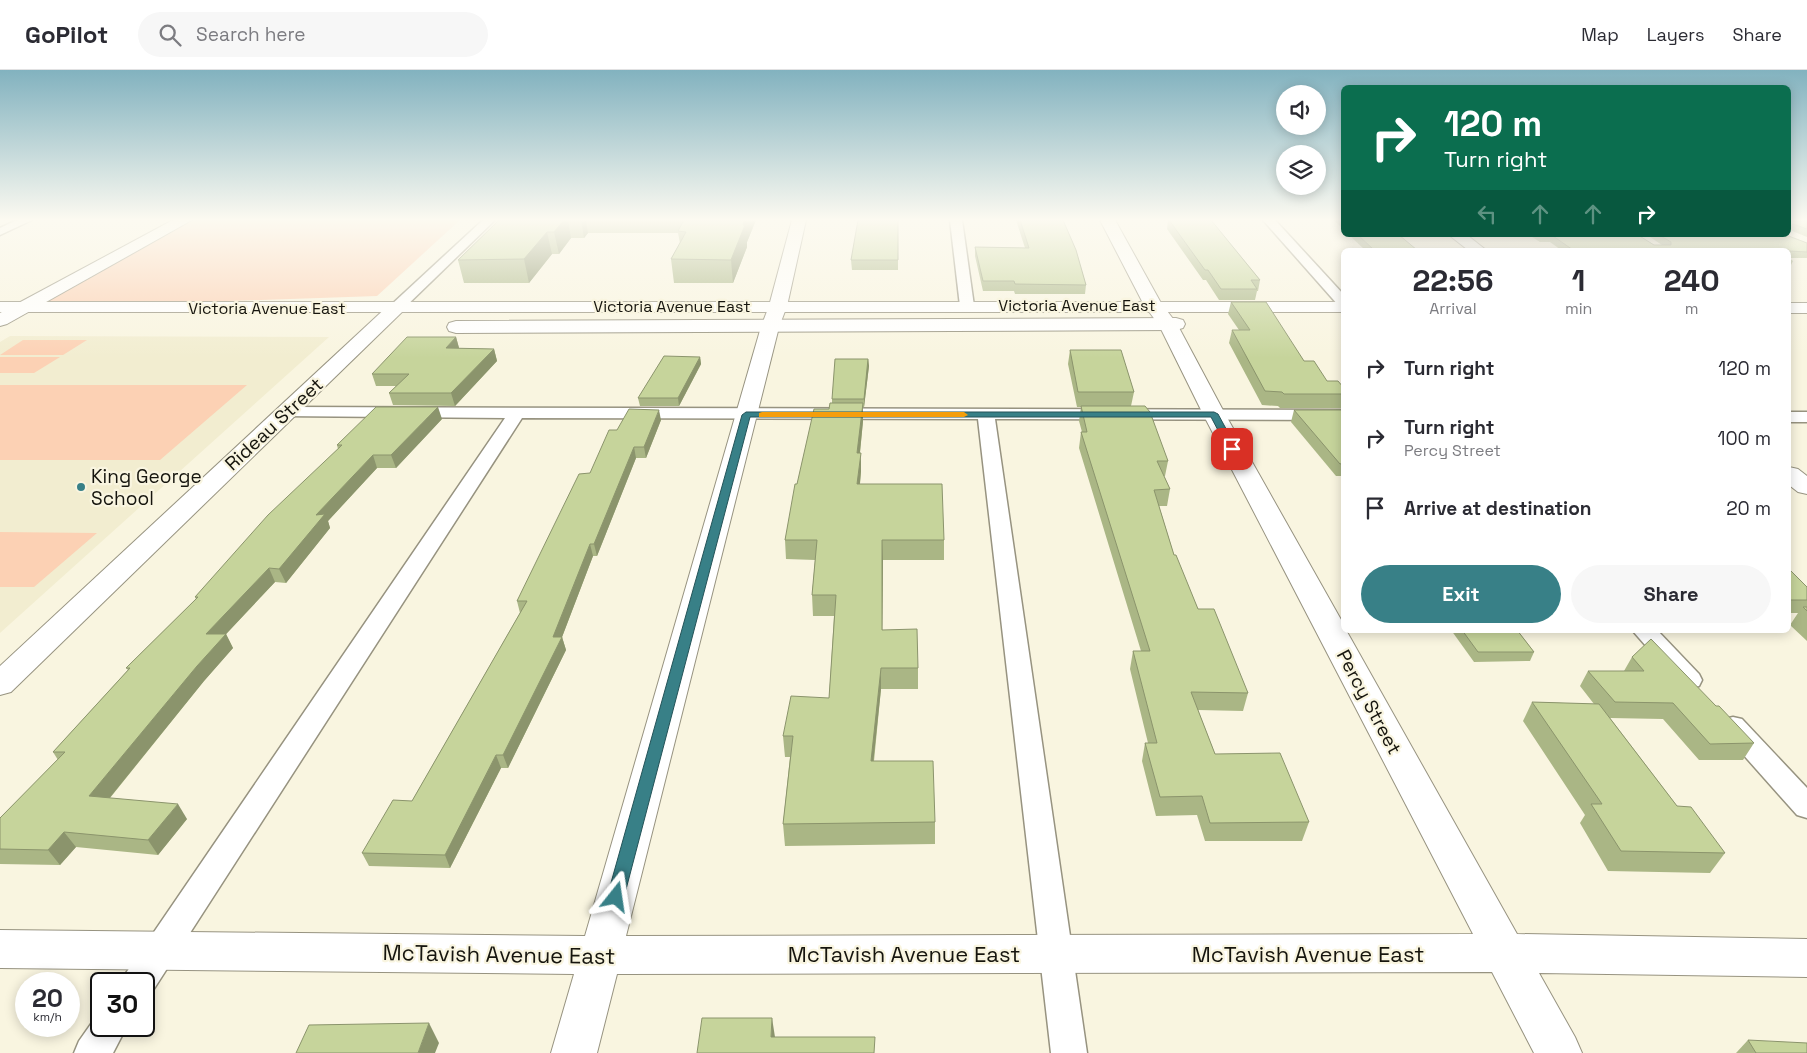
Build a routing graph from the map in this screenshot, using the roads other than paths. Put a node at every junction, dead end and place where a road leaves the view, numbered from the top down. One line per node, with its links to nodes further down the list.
1 (101, 266): 11 (street)
2 (441, 266): 12 (lane)
3 (787, 266): 16 (street)
4 (962, 266): 9 (lane)
5 (1133, 266): 15 (street, Percy Street)
6 (1309, 266): 7 (lane)
7 (1341, 302)
8 (1341, 305): 15 (street, Victoria Avenue East)
9 (968, 306): 15 (street, Victoria Avenue East); 16 (street, Victoria Avenue East)
10 (0, 307): 11 (street, Victoria Avenue East)
11 (23, 308): 12 (street, Victoria Avenue East); 17 (street)
12 (396, 308): 16 (street, Victoria Avenue East); 24 (street, Rideau Street)
13 (1791, 308): 14 (street)
14 (1807, 308)
15 (1160, 315): 16 (street, Victoria Avenue East); 18 (street, Victoria Avenue East); 30 (street, Percy Street)
16 (774, 316): 26 (street, Victoria Avenue East); 31 (street)
17 (0, 320)
18 (1341, 324)
19 (1791, 324): 20 (street)
20 (1807, 324)
21 (0, 326): 22 (street)
22 (30, 326)
23 (347, 327): 24 (street, Victoria Avenue East)
24 (377, 327): 25 (street, Victoria Avenue East); 27 (street, Rideau Street)
25 (406, 327)
26 (436, 327)
27 (287, 412): 28 (lane); 38 (street, Rideau Street)
28 (516, 414): 31 (lane); 41 (lane)
29 (986, 414): 30 (lane); 31 (lane); 43 (lane)
30 (1214, 414): 32 (lane); 42 (street, Percy Street)
31 (746, 415): 44 (street)
32 (1341, 415)
33 (1791, 417): 34 (lane)
34 (1807, 417)
35 (1791, 475): 36 (street)
36 (1807, 487)
37 (1647, 633): 39 (lane)
38 (0, 684)
39 (1807, 807)
40 (0, 949): 41 (street, McTavish Avenue East)
41 (160, 950): 44 (street, McTavish Avenue East); 46 (lane)
42 (1505, 953): 43 (street, McTavish Avenue East); 45 (street, McTavish Avenue East); 51 (street, Percy Street)
43 (1056, 954): 44 (street, McTavish Avenue East); 50 (lane)
44 (600, 955): 49 (street)
45 (1807, 958)
46 (146, 972)
47 (103, 1037): 48 (lane)
48 (92, 1053)
49 (574, 1053)
50 (1069, 1053)
51 (1558, 1053)

